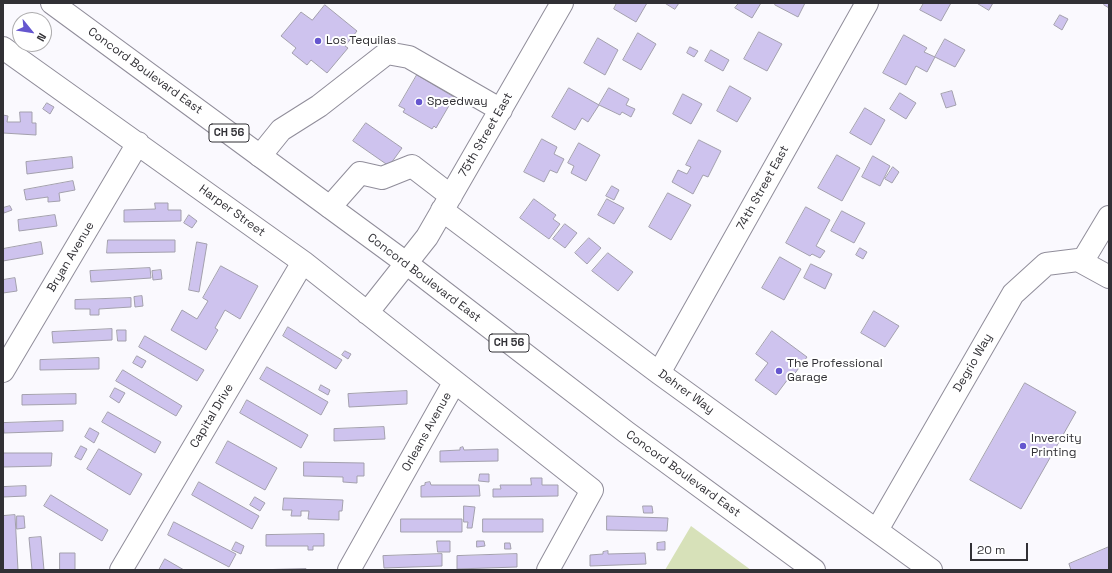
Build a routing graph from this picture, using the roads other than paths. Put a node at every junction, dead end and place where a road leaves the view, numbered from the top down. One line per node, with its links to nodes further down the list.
1 (52, 3): 7 (street, Concord Boulevard East / CH 56)
2 (562, 3): 5 (street, 75th Street East)
3 (867, 3): 17 (street, 74th Street East)
4 (3, 48): 6 (street, Harper Street)
5 (501, 110): 7 (street); 8 (street, 75th Street East)
6 (138, 143): 11 (street, Harper Street); 16 (street, Bryan Avenue)
7 (260, 156): 9 (street, Concord Boulevard East / CH 56)
8 (447, 203): 9 (street, Dehrer Way); 13 (street, 75th Street East); 17 (street, Dehrer Way)
9 (330, 207): 13 (street, Concord Boulevard East / CH 56)
10 (1109, 217): 12 (street)
11 (303, 262): 15 (street, Harper Street); 20 (street, Capital Drive)
12 (1082, 262): 14 (street, Degrio Way); 19 (street, Degrio Way)
13 (406, 263): 15 (street, 75th Street East); 23 (street, Concord Boulevard East / CH 56)
14 (1109, 276)
15 (367, 313): 18 (street, Harper Street)
16 (3, 371)
17 (659, 373): 19 (street, Dehrer Way)
18 (454, 383): 21 (street, Orleans Avenue); 22 (street, Orleans Avenue)
19 (877, 530): 24 (street, Dehrer Way)
20 (121, 570)
21 (349, 570)
22 (548, 570)
23 (814, 570)
24 (931, 570)

